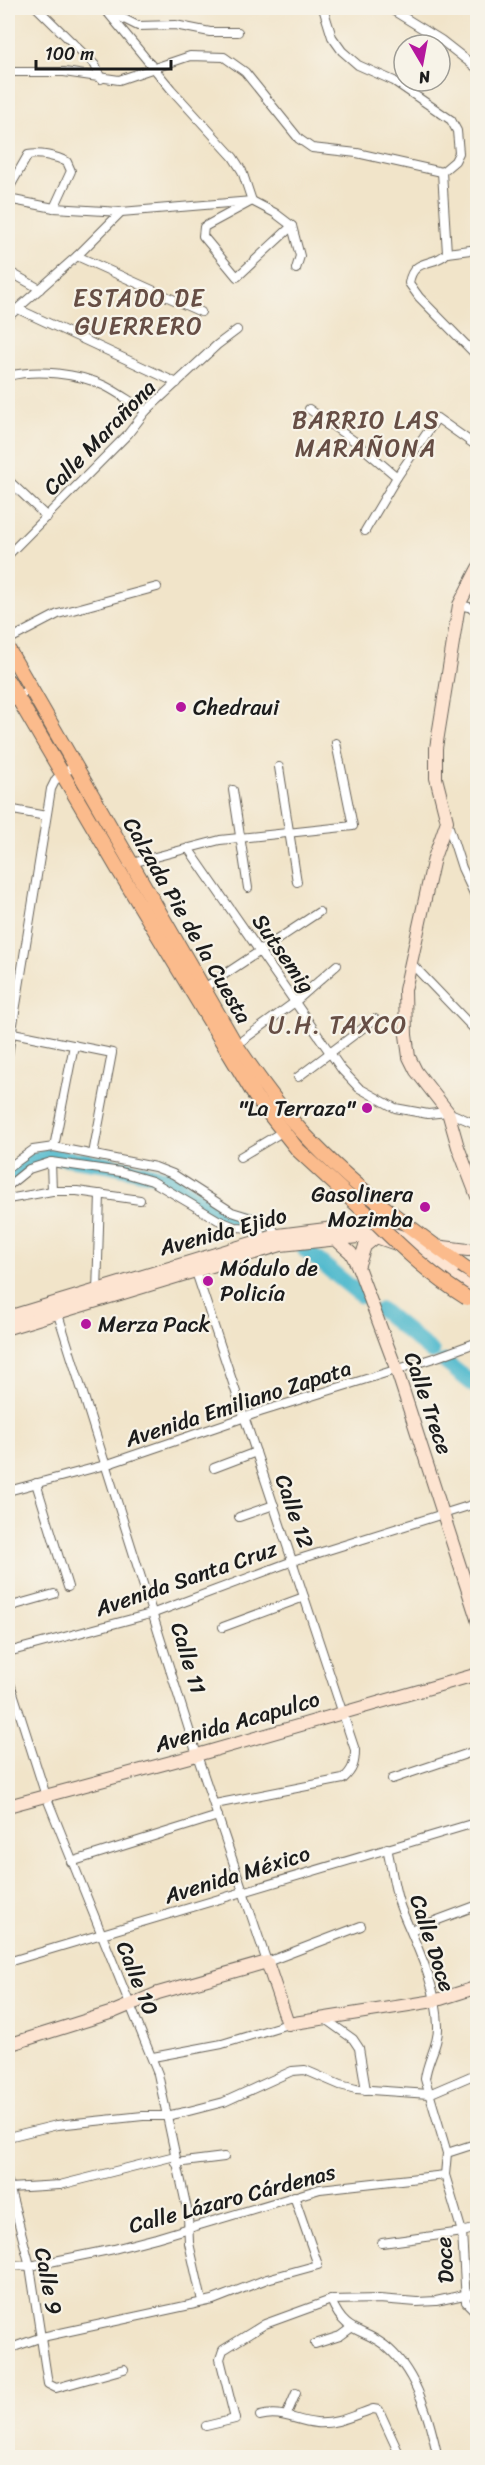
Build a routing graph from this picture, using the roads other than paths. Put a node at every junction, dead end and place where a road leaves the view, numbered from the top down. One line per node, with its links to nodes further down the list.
1 (37, 8): 9 (street)
2 (323, 8): 10 (street)
3 (389, 8): 7 (street)
4 (105, 9): 5 (street); 6 (street)
5 (238, 32)
6 (154, 68): 9 (street); 10 (street); 13 (street)
7 (477, 69)
8 (8, 72): 9 (street)
9 (101, 79)
10 (442, 172): 18 (street)
11 (8, 190): 14 (street)
12 (8, 199): 14 (street)
13 (252, 201): 15 (street); 16 (street); 16 (street)
14 (54, 208): 15 (street)
15 (121, 212): 19 (street)
16 (292, 226): 20 (street)
17 (477, 249): 18 (street)
18 (447, 253): 27 (street)
19 (77, 256): 22 (street); 24 (street)
20 (296, 269)
21 (8, 271): 22 (street)
22 (40, 289): 23 (street)
23 (18, 309): 25 (street); 29 (street)
24 (201, 312)
25 (8, 317)
26 (237, 330): 29 (street, Calle Marañona)
27 (477, 357)
28 (8, 376): 31 (street)
29 (177, 383): 31 (street, Calle Marañona)
30 (309, 409): 33 (street)
31 (146, 411): 35 (street, Calle Marañona)
32 (477, 447): 33 (street)
33 (397, 477): 36 (street)
34 (8, 480): 35 (street)
35 (47, 517): 37 (street, Calle Marañona)
36 (364, 531)
37 (8, 555)
38 (477, 568): 40 (street)
39 (157, 587): 42 (street)
40 (459, 605): 41 (street); 54 (street)
41 (477, 609)
42 (8, 640)
43 (8, 649): 45 (main road, Calzada Pie de la Cuesta)
44 (8, 681): 46 (main road, Calzada Pie de la Cuesta)
45 (31, 687): 46 (street); 48 (main road, Calzada Pie de la Cuesta)
46 (12, 700): 50 (main road, Calzada Pie de la Cuesta)
47 (336, 743): 55 (street)
48 (74, 766): 50 (street); 58 (main road, Calzada Pie de la Cuesta)
49 (279, 767): 55 (street)
50 (62, 774): 53 (street); 58 (main road, Calzada Pie de la Cuesta)
51 (233, 790): 56 (street)
52 (8, 809): 53 (street)
53 (46, 816): 69 (street)
54 (447, 821): 61 (street); 64 (street)
55 (289, 834): 56 (street); 59 (street)
56 (241, 839): 57 (street); 60 (street)
57 (188, 848): 58 (street); 63 (street, Sutsemig)
58 (124, 866): 66 (main road, Calzada Pie de la Cuesta); 78 (main road, Calzada Pie de la Cuesta)
59 (297, 882)
60 (248, 888)
61 (477, 902)
62 (319, 912): 63 (street)
63 (260, 950): 66 (street); 67 (street, Sutsemig)
64 (410, 962): 70 (street); 76 (street)
65 (337, 965): 67 (street)
66 (204, 988): 72 (main road, Calzada Pie de la Cuesta)
67 (295, 1002): 72 (street); 73 (street, Sutsemig)
68 (375, 1019): 73 (street)
69 (9, 1032): 71 (street); 74 (street)
70 (477, 1033)
71 (74, 1045): 79 (street); 80 (street)
72 (236, 1045): 90 (main road, Calzada Pie de la Cuesta)
73 (330, 1052): 75 (street); 76 (street, Sutsemig)
74 (8, 1055)
75 (297, 1077)
76 (448, 1112): 77 (street); 88 (street)
77 (477, 1125)
78 (282, 1132): 81 (street); 91 (main road, Calzada Pie de la Cuesta)
79 (54, 1147): 80 (street); 83 (street)
80 (93, 1154): 95 (street)
81 (240, 1157)
82 (51, 1162): 84 (street); 85 (street); 94 (street)
83 (8, 1168)
84 (8, 1186)
85 (52, 1191): 86 (street); 87 (street)
86 (100, 1194): 89 (street); 102 (street)
87 (8, 1198)
88 (477, 1199)
89 (140, 1200)
90 (383, 1207): 91 (main road); 96 (main road, Calzada Pie de la Cuesta)
91 (374, 1220): 103 (main road, Calzada Pie de la Cuesta, bridge)
92 (376, 1237): 93 (street, Avenida Ejido); 99 (street); 103 (street, Avenida Ejido)
93 (334, 1238): 95 (street, Avenida Ejido); 99 (street, Calle Trece)
94 (265, 1239): 95 (street, Avenida Ejido); 98 (street, Avenida Ejido)
95 (279, 1240): 98 (street, Avenida Ejido); 101 (street, Avenida Ejido)
96 (435, 1246): 97 (street); 100 (main road, Calzada Pie de la Cuesta)
97 (477, 1249)
98 (194, 1265): 102 (street, Avenida Ejido); 109 (street, Calle 12)
99 (358, 1267): 108 (street, Calle Trece)
100 (477, 1277)
101 (477, 1282)
102 (98, 1295): 104 (street, Avenida Ejido)
103 (474, 1298)
104 (56, 1307): 105 (street, Avenida Ejido); 106 (street, Avenida Ejido); 111 (street, Calle 11)
105 (8, 1317)
106 (8, 1328)
107 (477, 1342): 108 (street, Avenida Emiliano Zapata)
108 (397, 1371): 109 (street, Avenida Emiliano Zapata); 117 (street, Calle Trece)
109 (245, 1417): 110 (street, Calle 12); 111 (street, Avenida Emiliano Zapata)
110 (256, 1452): 112 (street); 116 (street, Calle 12)
111 (105, 1465): 113 (street, Avenida Emiliano Zapata); 124 (street, Calle 11)
112 (214, 1468)
113 (36, 1483): 114 (street, Avenida Emiliano Zapata); 120 (street)
114 (8, 1491)
115 (477, 1503): 117 (street, Avenida Santa Cruz)
116 (274, 1504): 118 (street); 119 (street, Calle 12)
117 (444, 1513): 119 (street, Avenida Santa Cruz); 125 (street, Calle Trece)
118 (239, 1517)
119 (294, 1561): 122 (street, Calle 12); 124 (street, Avenida Santa Cruz)
120 (68, 1587)
121 (54, 1594): 123 (street)
122 (304, 1597): 126 (street); 130 (street, Calle 12)
123 (8, 1607)
124 (154, 1613): 127 (street, Avenida Santa Cruz); 132 (street, Calle 11)
125 (477, 1622)
126 (224, 1628)
127 (8, 1652)
128 (477, 1674): 130 (street, Avenida Acapulco)
129 (8, 1677): 134 (street, Calle 10)
130 (343, 1712): 132 (street, Avenida Acapulco); 135 (street, Calle 12)
131 (477, 1750): 133 (street)
132 (197, 1755): 134 (street, Avenida Acapulco); 135 (street, Calle 11)
133 (392, 1779)
134 (46, 1796): 136 (street, Avenida Acapulco); 140 (street, Calle 10)
135 (214, 1804): 137 (street, Calle 11)
136 (8, 1806)
137 (218, 1816): 140 (street); 141 (street, Calle 11)
138 (477, 1822): 139 (street, Avenida México)
139 (387, 1848): 141 (street, Avenida México); 144 (street, Calle Doce)
140 (71, 1862): 145 (street, Calle 10)
141 (245, 1892): 145 (street, Avenida México); 147 (street, Calle 11)
142 (477, 1905): 144 (street)
143 (361, 1926): 147 (street)
144 (411, 1930): 149 (street, Calle Doce)
145 (100, 1932): 146 (street, Avenida México); 150 (street, Calle 10)
146 (8, 1962)
147 (267, 1962): 150 (street); 152 (street, Calle 11)
148 (477, 1988): 149 (street)
149 (434, 2001): 151 (street); 157 (street, Calle Doce)
150 (129, 2004): 153 (street); 154 (street, Calle 10)
151 (325, 2019): 152 (street); 156 (street)
152 (288, 2024): 154 (street)
153 (8, 2045)
154 (153, 2057): 158 (street, Calle 10)
155 (477, 2073): 157 (street)
156 (366, 2090): 157 (street); 158 (street)
157 (429, 2094): 161 (street, Calle Doce)
158 (166, 2116): 159 (street); 163 (street, Calle 10)
159 (8, 2137)
160 (477, 2143): 161 (street)
161 (447, 2153): 164 (street, Doce)
162 (224, 2157): 163 (street)
163 (175, 2159): 165 (street); 168 (street, Calle 10)
164 (444, 2175): 166 (street, Calle Lázaro Cárdenas); 170 (street, Doce)
165 (8, 2185): 167 (street, Calle 9)
166 (294, 2196): 168 (street, Calle Lázaro Cárdenas); 177 (street)
167 (10, 2202): 173 (street, Calle 9)
168 (188, 2228): 173 (street, Calle Lázaro Cárdenas); 177 (street, Calle 10)
169 (477, 2228): 170 (street)
170 (462, 2232): 171 (street); 175 (street, Doce)
171 (382, 2243)
172 (8, 2265): 173 (street, Calle Lázaro Cárdenas)
173 (30, 2266): 180 (street, Calle 9)
174 (477, 2292): 175 (street)
175 (465, 2295): 176 (street); 178 (street)
176 (331, 2300): 179 (street); 187 (street)
177 (202, 2301): 180 (street)
178 (477, 2314)
179 (351, 2328): 181 (street); 189 (street)
180 (42, 2337): 182 (street); 183 (street, Calle 9)
181 (315, 2344)
182 (8, 2349)
183 (124, 2369)
184 (296, 2393): 185 (street)
185 (287, 2414): 186 (street); 188 (street)
186 (260, 2416)
187 (206, 2426)
188 (401, 2457)
189 (438, 2457)

